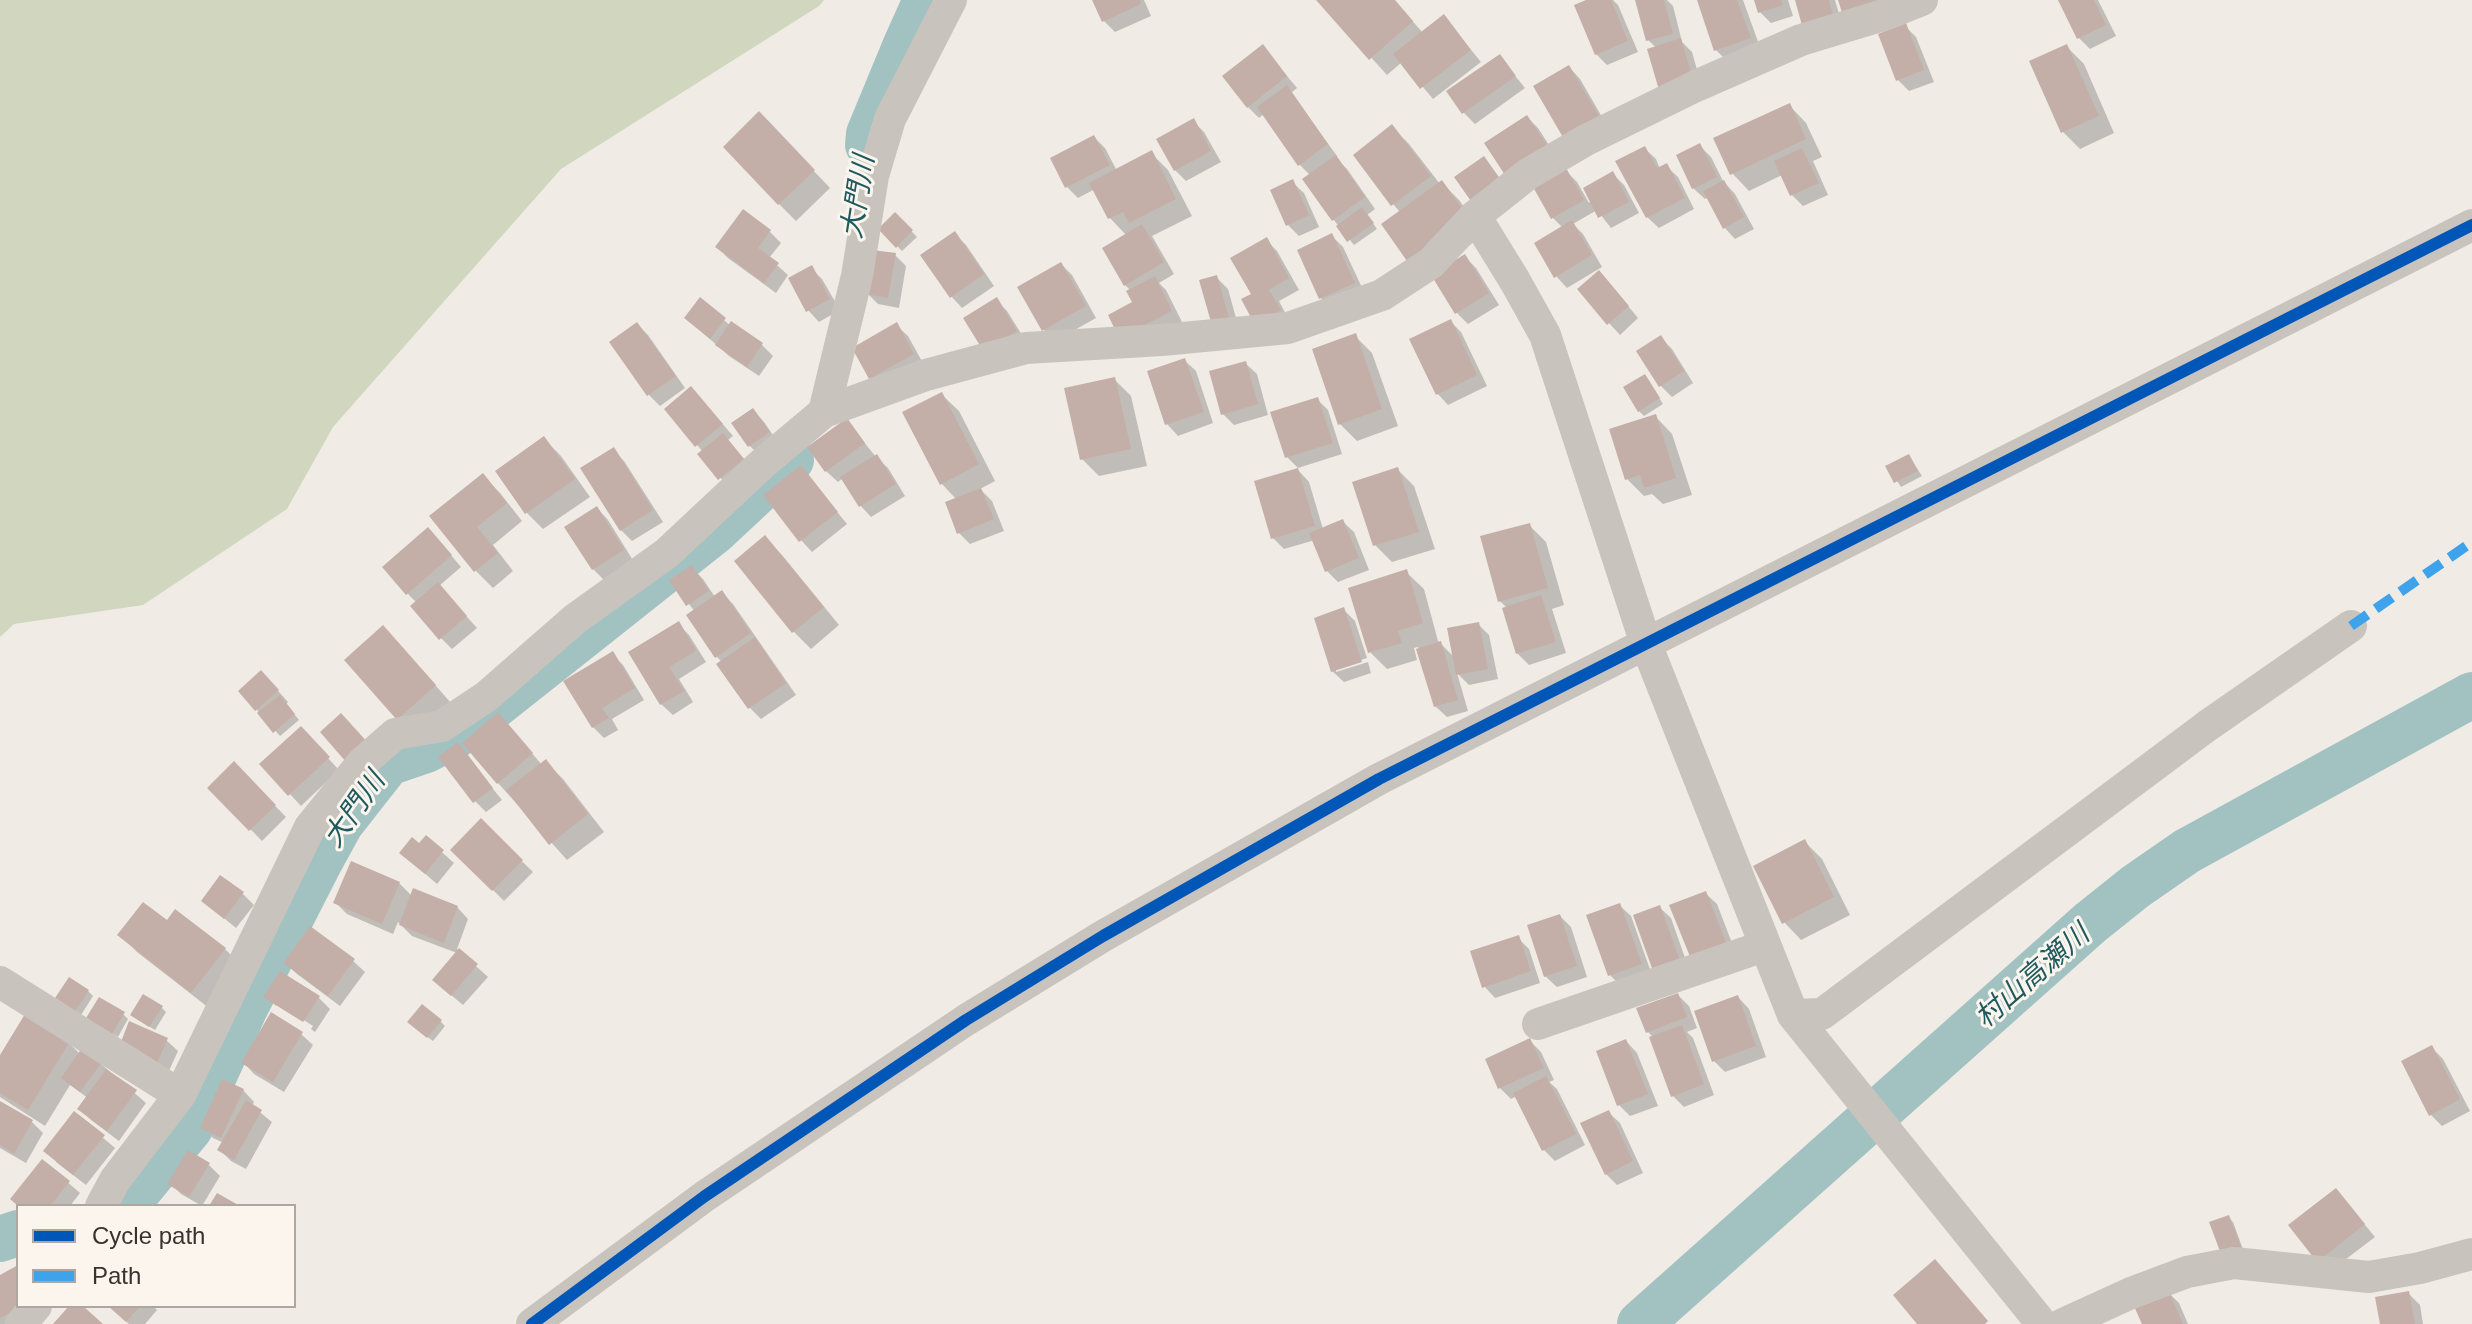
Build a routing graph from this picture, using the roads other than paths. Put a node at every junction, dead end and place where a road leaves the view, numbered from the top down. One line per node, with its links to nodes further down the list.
1 (951, 0): 5 (street)
2 (1922, 0): 3 (street)
3 (1475, 216): 5 (street); 7 (street)
4 (2472, 225): 7 (street)
5 (824, 412): 12 (street)
6 (2351, 626): 10 (street)
7 (1646, 644): 8 (street); 17 (street)
8 (1764, 946): 10 (street); 11 (street)
9 (0, 982): 12 (street)
10 (1797, 1021): 18 (street)
11 (1538, 1024)
12 (180, 1095): 13 (street)
13 (108, 1193)
14 (2472, 1254): 19 (street)
15 (34, 1308): 16 (street)
16 (21, 1324)
17 (532, 1324)
18 (2042, 1324)
19 (2063, 1324)

